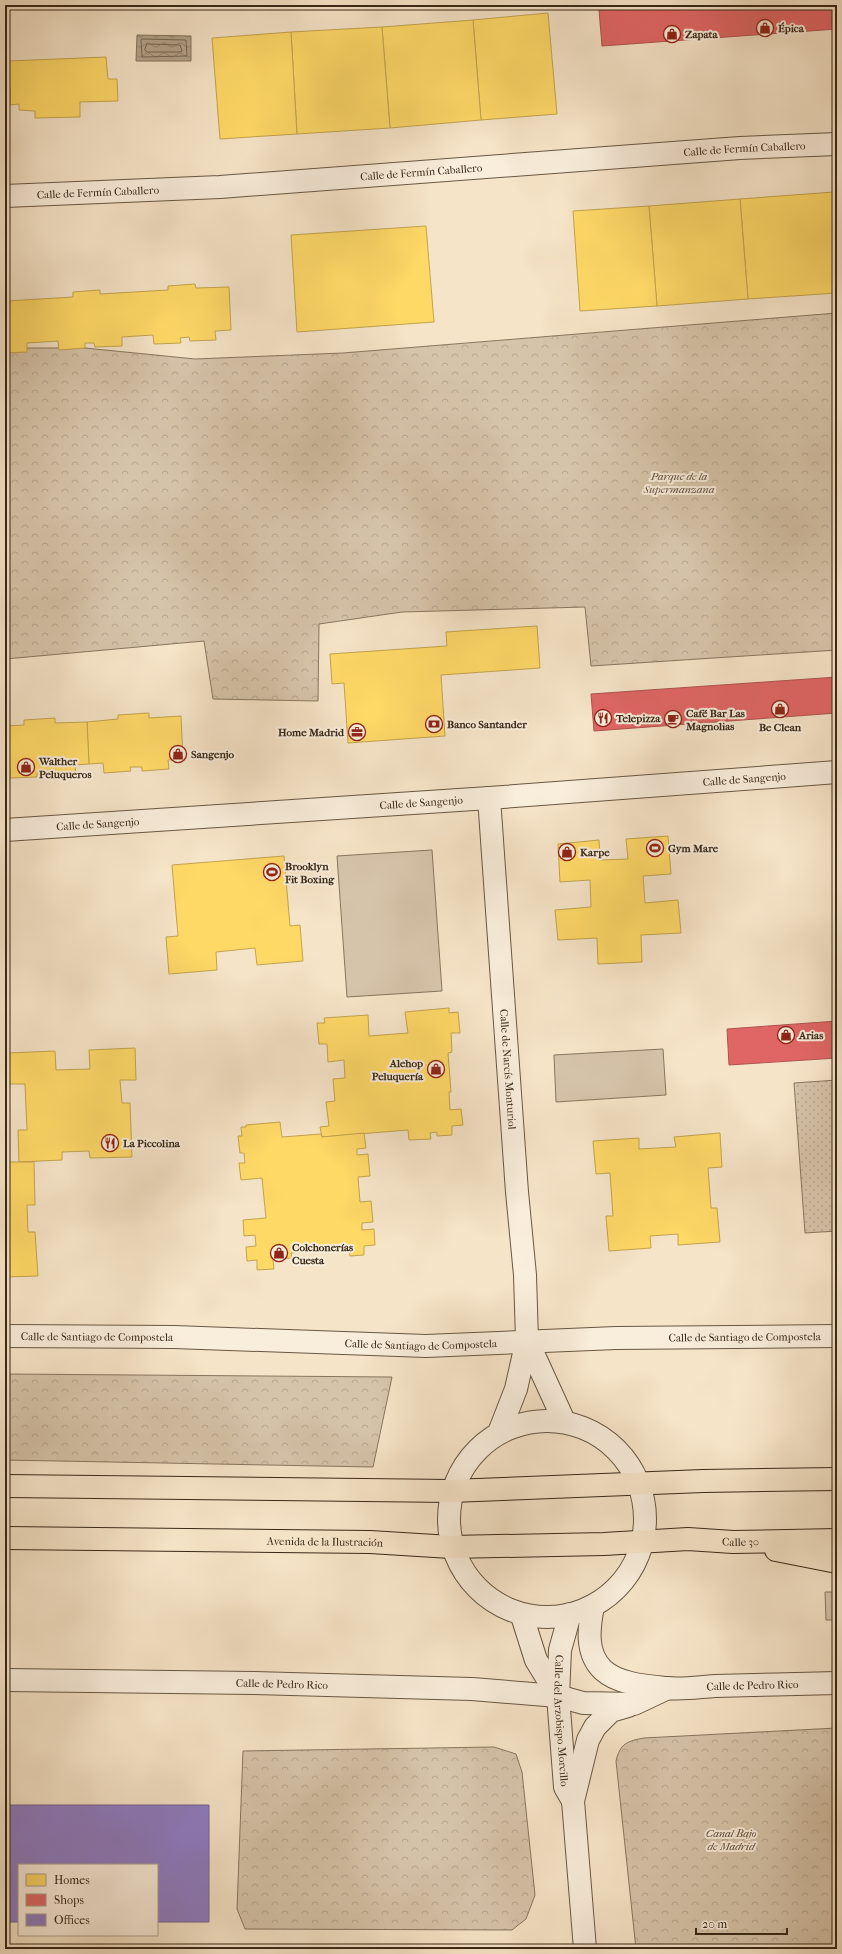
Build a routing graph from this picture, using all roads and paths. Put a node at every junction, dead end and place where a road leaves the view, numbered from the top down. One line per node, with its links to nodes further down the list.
1 (837, 144): 2 (street, Calle de Fermín Caballero)
2 (5, 196)
3 (837, 772): 4 (street, Calle de Sangenjo)
4 (490, 798): 5 (street, Calle de Sangenjo); 8 (street, Calle de Narcís Monturiol)
5 (5, 830)
6 (5, 1336): 8 (street, Calle de Santiago de Compostela)
7 (837, 1336): 8 (street, Calle de Santiago de Compostela)
8 (527, 1340): 9 (street, Calle de Narcís Monturiol); 10 (street, Calle de Narcís Monturiol)
9 (564, 1421): 10 (street); 12 (street)
10 (500, 1430): 14 (street)
11 (837, 1479): 12 (highway)
12 (640, 1484): 14 (highway); 17 (street)
13 (5, 1486): 14 (highway)
14 (451, 1491): 19 (street)
15 (5, 1538): 19 (highway, Avenida de la Ilustración)
16 (837, 1540): 18 (highway, Calle 30)
17 (644, 1542): 18 (highway, Calle 30); 19 (highway, Avenida de la Ilustración); 21 (street)
18 (733, 1542): 20 (highway)
19 (451, 1546): 23 (street)
20 (837, 1562)
21 (593, 1606): 22 (street); 26 (street, Calle de Pedro Rico)
22 (570, 1614): 23 (street); 27 (street, Calle del Arzobispo Morcillo)
23 (522, 1616): 27 (street)
24 (5, 1680): 27 (street, Calle de Pedro Rico)
25 (837, 1683): 26 (street, Calle de Pedro Rico)
26 (668, 1688): 28 (street, Calle de Pedro Rico)
27 (558, 1696): 28 (street, Calle de Pedro Rico); 29 (street, Calle del Arzobispo Morcillo)
28 (634, 1704): 29 (street, Calle del Arzobispo Morcillo)
29 (573, 1801): 30 (street, Calle del Arzobispo Morcillo)
30 (585, 1949)

